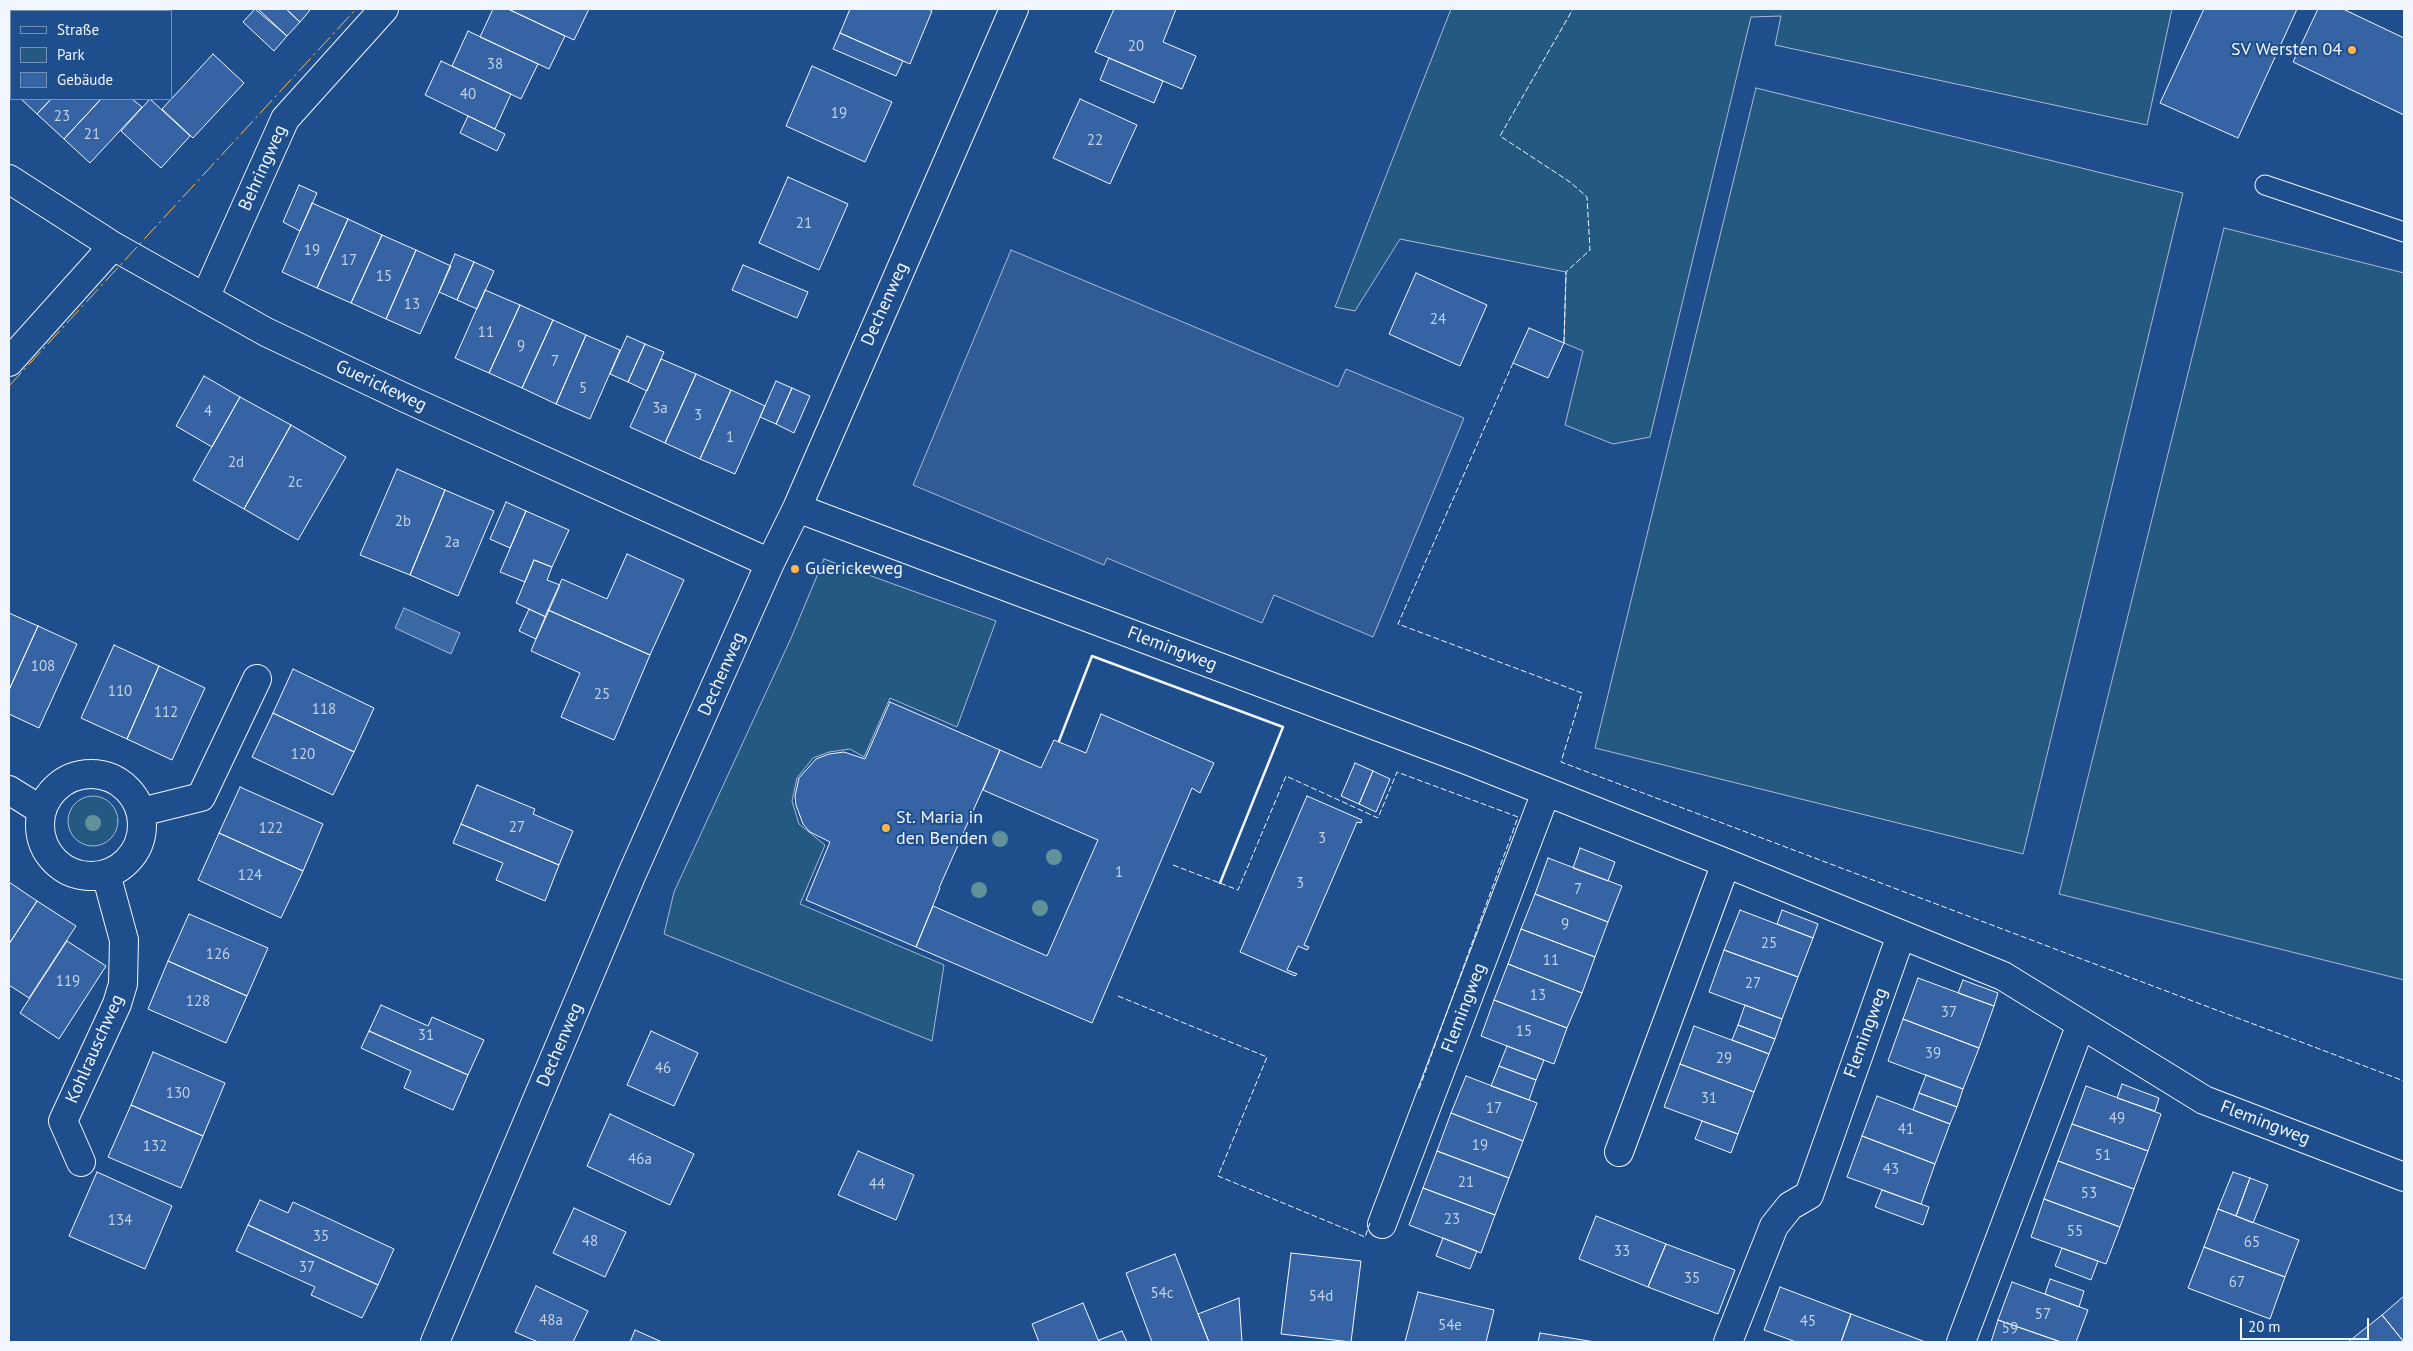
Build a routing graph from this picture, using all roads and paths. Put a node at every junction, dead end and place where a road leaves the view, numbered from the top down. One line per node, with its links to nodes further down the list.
1 (384, 9): 7 (street, Behringweg)
2 (1014, 9): 9 (street, Dechenweg)
3 (9, 179): 6 (street, Guerickeweg)
4 (2265, 185): 5 (lane)
5 (2404, 232)
6 (113, 246): 7 (street, Guerickeweg); 8 (street)
7 (205, 298): 10 (street, Guerickeweg)
8 (9, 362)
9 (797, 508): 10 (street, Dechenweg); 13 (street, Flemingweg)
10 (770, 563): 24 (street, Dechenweg)
11 (257, 679): 15 (street)
12 (9, 790): 14 (street)
13 (1546, 792): 16 (street, Flemingweg); 23 (street, Flemingweg)
14 (42, 810): 15 (street); 17 (street)
15 (141, 812): 17 (street)
16 (1726, 863): 18 (street, Flemingweg); 20 (street)
17 (106, 874): 21 (street, Kohlrauschweg)
18 (1901, 935): 19 (street, Flemingweg); 25 (street, Flemingweg)
19 (2081, 1024): 22 (street, Flemingweg); 26 (street)
20 (1619, 1152)
21 (81, 1162)
22 (2404, 1177)
23 (1382, 1224)
24 (435, 1342)
25 (1728, 1342)
26 (1961, 1342)

